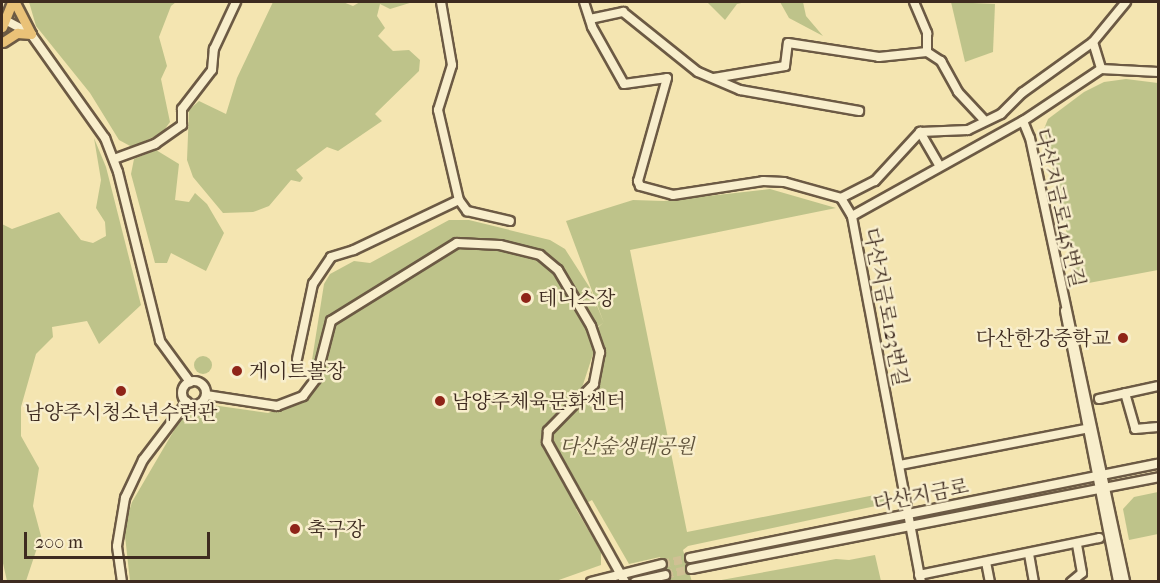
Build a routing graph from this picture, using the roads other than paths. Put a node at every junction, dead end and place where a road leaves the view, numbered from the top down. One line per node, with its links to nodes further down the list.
1 (13, 2): 8 (main road); 9 (main road)
2 (236, 2): 20 (street)
3 (441, 2): 23 (street)
4 (584, 2): 7 (street)
5 (914, 2): 12 (street)
6 (1126, 2): 10 (street)
7 (590, 19): 15 (street); 22 (street)
8 (3, 24): 9 (street); 11 (main road)
9 (31, 34): 11 (main road); 20 (street)
10 (1093, 42): 13 (street); 17 (street)
11 (2, 43)
12 (927, 52): 15 (street); 17 (street)
13 (1101, 69): 14 (street); 18 (street, 다산지금로145번길)
14 (1158, 72)
15 (714, 78): 16 (street)
16 (859, 111)
17 (984, 120): 19 (street)
18 (1023, 121): 21 (street, 다산지금로123번길); 26 (street, 다산지금로145번길)
19 (920, 132): 21 (street); 22 (street)
20 (114, 159): 28 (street)
21 (940, 166): 24 (street, 다산지금로123번길)
22 (841, 198): 24 (street)
23 (459, 200): 25 (street); 27 (street)
24 (852, 216): 39 (street, 다산지금로123번길)
25 (510, 221)
26 (1066, 309): 32 (street, 다산지금로145번길); 37 (street, 다산지금로145번길)
27 (297, 359)
28 (190, 382): 31 (street); 34 (street)
29 (1158, 386): 30 (street)
30 (1125, 393): 33 (street); 36 (street)
31 (206, 395): 34 (street); 56 (street)
32 (1086, 396): 33 (street); 35 (street, 다산지금로145번길)
33 (1099, 399): 35 (street)
34 (187, 402): 58 (street)
35 (1090, 412): 40 (street, 다산지금로145번길)
36 (1158, 427)
37 (1086, 429): 39 (street); 40 (street, 다산지금로145번길)
38 (1158, 464): 40 (street, 다산지금로)
39 (900, 465): 43 (street, 다산지금로123번길)
40 (1099, 476): 42 (street, 다산지금로145번길); 43 (street, 다산지금로)
41 (1158, 477): 42 (street, 다산지금로)
42 (1101, 489): 44 (street, 다산지금로); 45 (street); 66 (street)
43 (907, 514): 44 (street, 다산지금로123번길); 50 (street, 다산지금로)
44 (909, 526): 53 (street, 다산지금로); 57 (street, 다산지금로123번길)
45 (1106, 526): 46 (street); 48 (street)
46 (1099, 538): 47 (street); 48 (street)
47 (1077, 544): 49 (street); 64 (street)
48 (1110, 545): 65 (street)
49 (1029, 554): 51 (street); 63 (street)
50 (690, 558)
51 (986, 562): 54 (street); 62 (street)
52 (662, 564): 56 (street)
53 (691, 569)
54 (943, 571): 57 (street); 61 (street)
55 (665, 575): 60 (street)
56 (624, 577): 59 (street)
57 (920, 578)
58 (122, 582)
59 (591, 582)
60 (635, 582)
61 (945, 582)
62 (990, 582)
63 (1034, 582)
64 (1071, 582)
65 (1118, 582)
66 (1125, 582)

